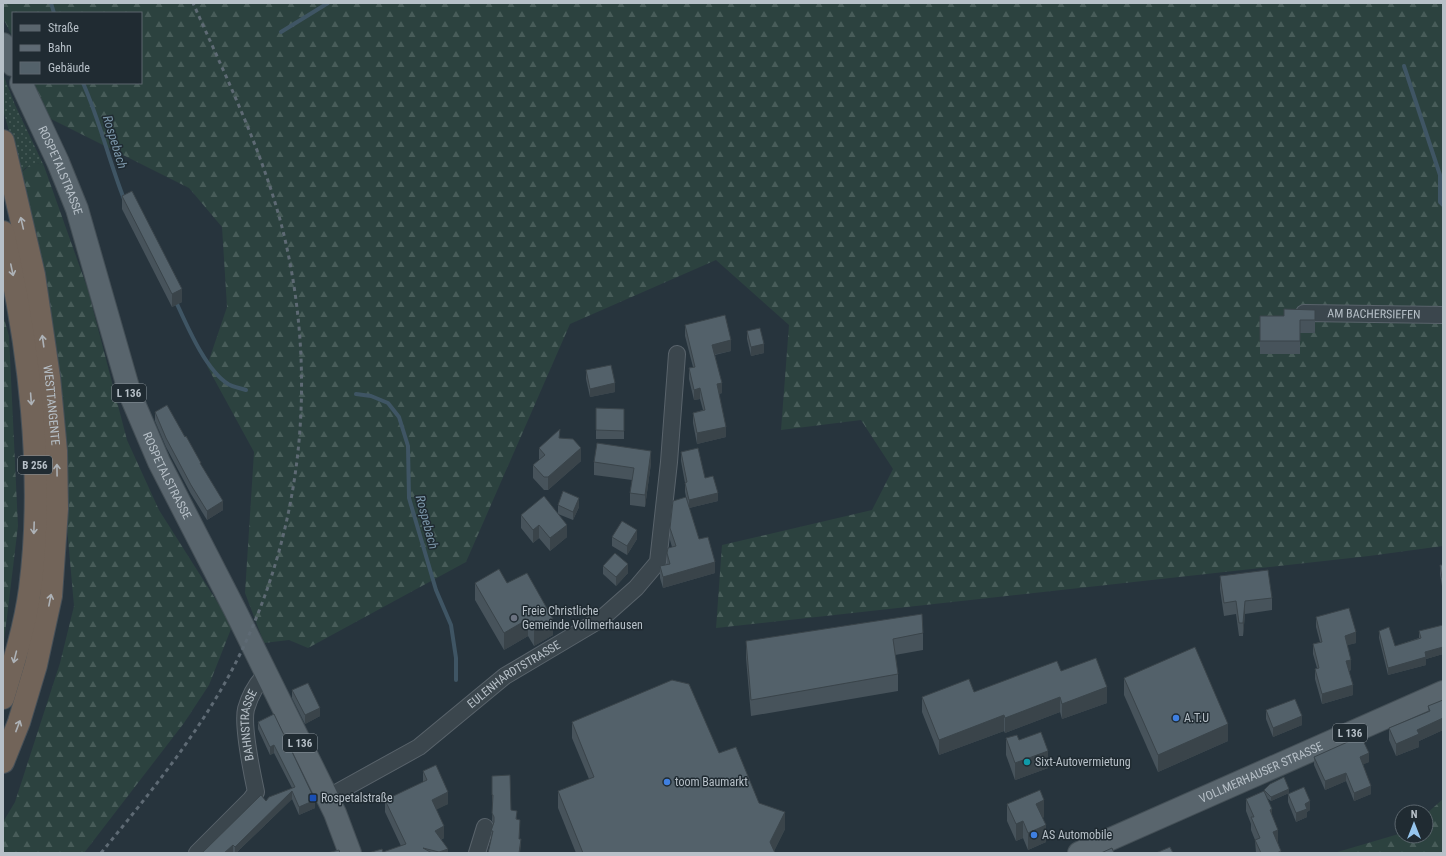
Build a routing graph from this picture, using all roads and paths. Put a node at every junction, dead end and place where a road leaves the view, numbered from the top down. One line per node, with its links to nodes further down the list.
1 (21, 84): 7 (main road, ROSPETALSTRASSE / L 136)
2 (3, 141): 10 (highway, WESTTANGENTE / B 256, one-way to 2)
3 (3, 232): 9 (highway, WESTTANGENTE / B 256, one-way to 9)
4 (1304, 313): 5 (street, AM BACHERSIEFEN)
5 (1443, 315)
6 (677, 354): 11 (street, EULENHARDTSTRASSE)
7 (266, 674): 11 (main road, ROSPETALSTRASSE / L 136); 13 (street, BAHNSTRASSE)
8 (1443, 692): 16 (main road, VOLLMERHAUSER STRASSE / L 136)
9 (3, 698)
10 (3, 762)
11 (327, 798): 14 (main road, ROSPETALSTRASSE / L 136)
12 (485, 827): 15 (street)
13 (197, 853)
14 (350, 853)
15 (477, 853)
16 (1080, 853)

